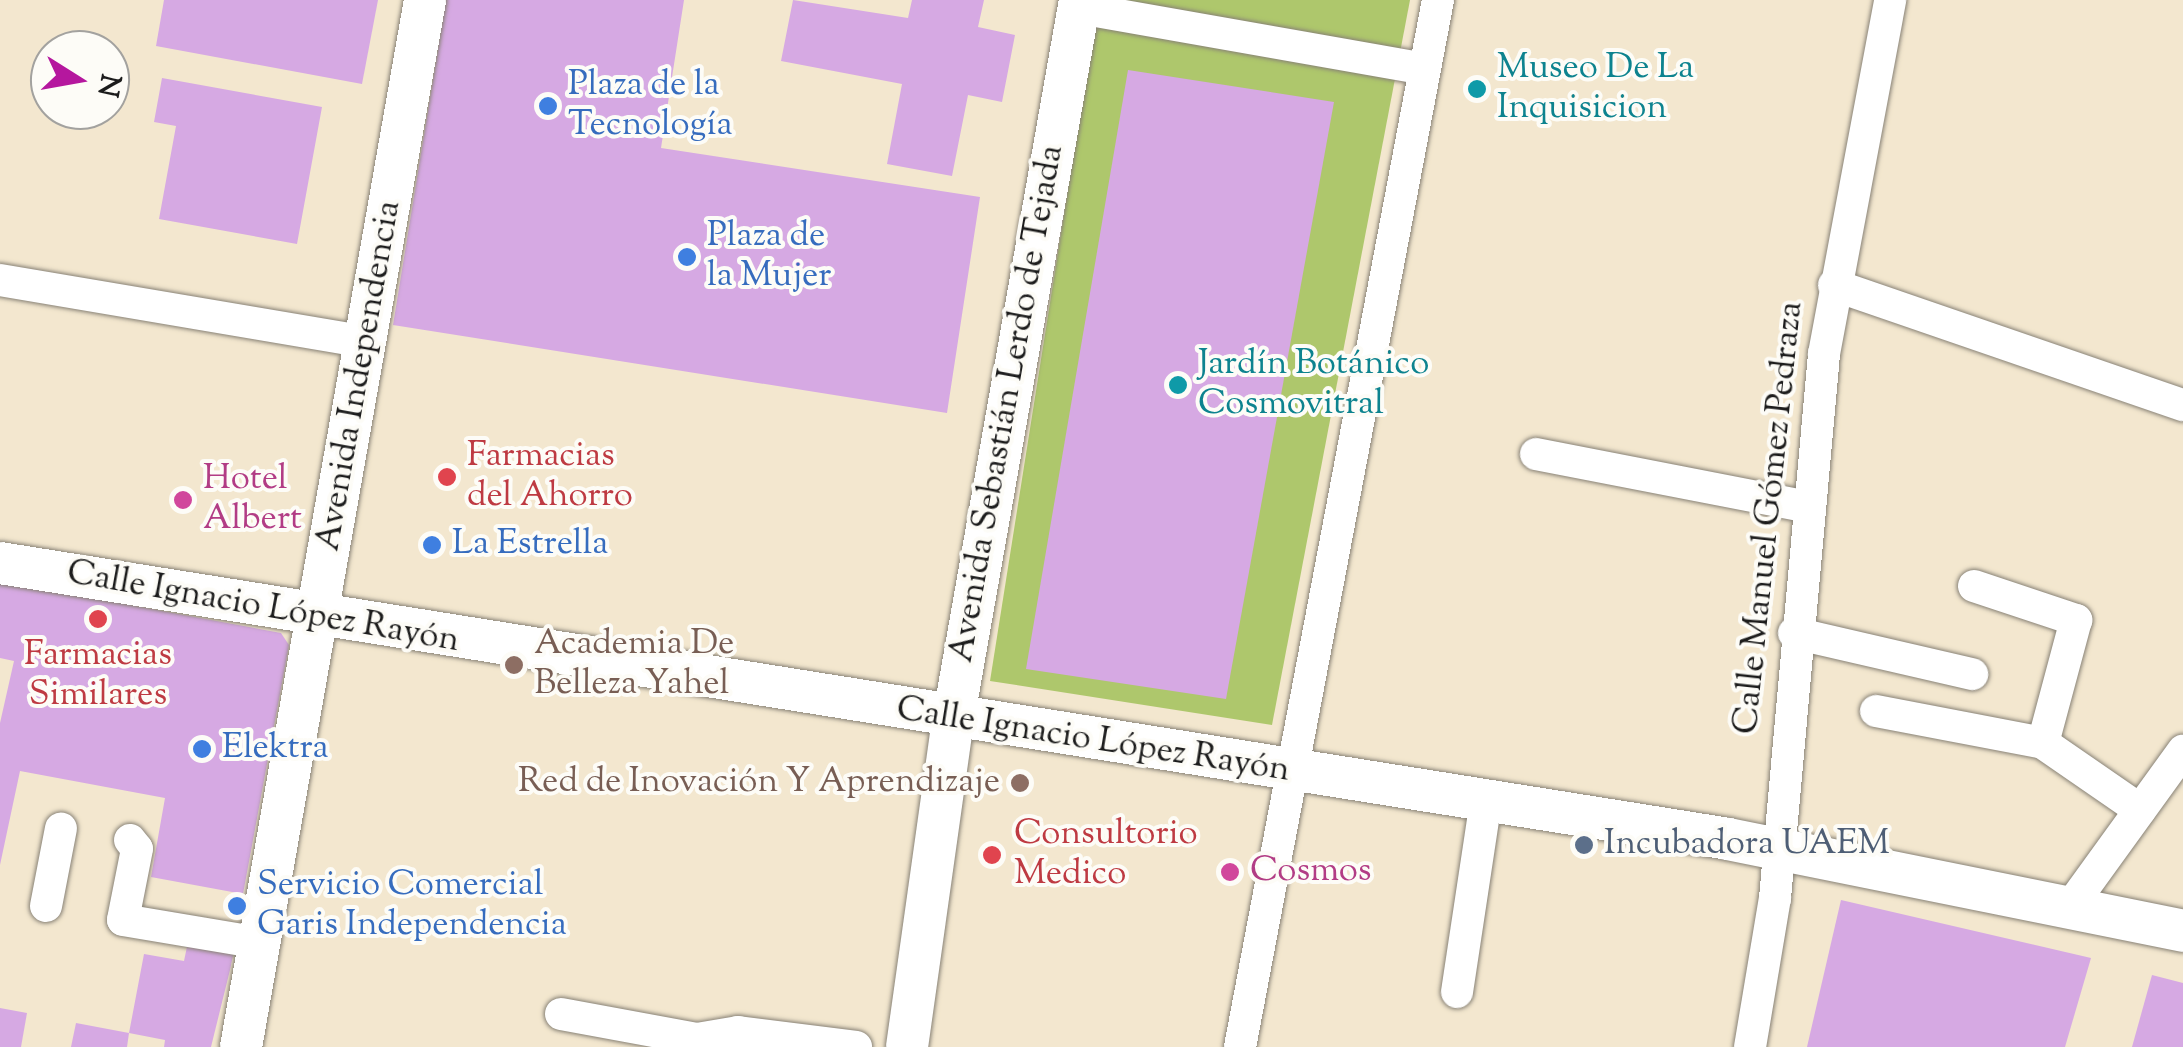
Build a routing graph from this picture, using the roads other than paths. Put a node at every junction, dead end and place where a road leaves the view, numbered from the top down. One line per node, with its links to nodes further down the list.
1 (425, 0): 8 (main road, Avenida Independencia)
2 (1438, 0): 5 (street)
3 (1890, 0): 7 (street, Calle Manuel Gómez Pedraza)
4 (1080, 4): 5 (street); 18 (main road, Avenida Sebastián Lerdo de Tejada)
5 (1424, 69): 21 (street)
6 (0, 280): 8 (street)
7 (1834, 285): 9 (street); 11 (street, Calle Manuel Gómez Pedraza)
8 (366, 342): 14 (main road, Avenida Independencia)
9 (2183, 405)
10 (1536, 454): 11 (street)
11 (1808, 507): 15 (street, Calle Manuel Gómez Pedraza)
12 (0, 563): 14 (main road, Calle Ignacio López Rayón)
13 (1974, 586): 19 (street)
14 (318, 618): 18 (main road, Calle Ignacio López Rayón); 30 (main road, Avenida Independencia)
15 (1794, 633): 16 (street); 26 (street, Calle Manuel Gómez Pedraza)
16 (1972, 674)
17 (1876, 711): 19 (street)
18 (953, 721): 21 (main road, Calle Ignacio López Rayón); 36 (main road, Avenida Sebastián Lerdo de Tejada)
19 (2043, 743): 23 (street)
20 (2183, 751): 23 (street)
21 (1290, 771): 22 (main road, Calle Ignacio López Rayón); 37 (street)
22 (1486, 801): 26 (main road, Calle Ignacio López Rayón); 31 (street)
23 (2140, 810): 28 (street)
24 (62, 828): 27 (street)
25 (130, 840): 30 (street)
26 (1780, 848): 28 (main road, Calle Ignacio López Rayón); 38 (street, Calle Manuel Gómez Pedraza)
27 (46, 906)
28 (2070, 907): 29 (main road, Calle Ignacio López Rayón)
29 (2183, 931)
30 (260, 943): 34 (main road, Avenida Independencia)
31 (1457, 992)
32 (562, 1014): 33 (street)
33 (773, 1041): 35 (street)
34 (241, 1047)
35 (856, 1047)
36 (907, 1047)
37 (1240, 1047)
38 (1750, 1047)

